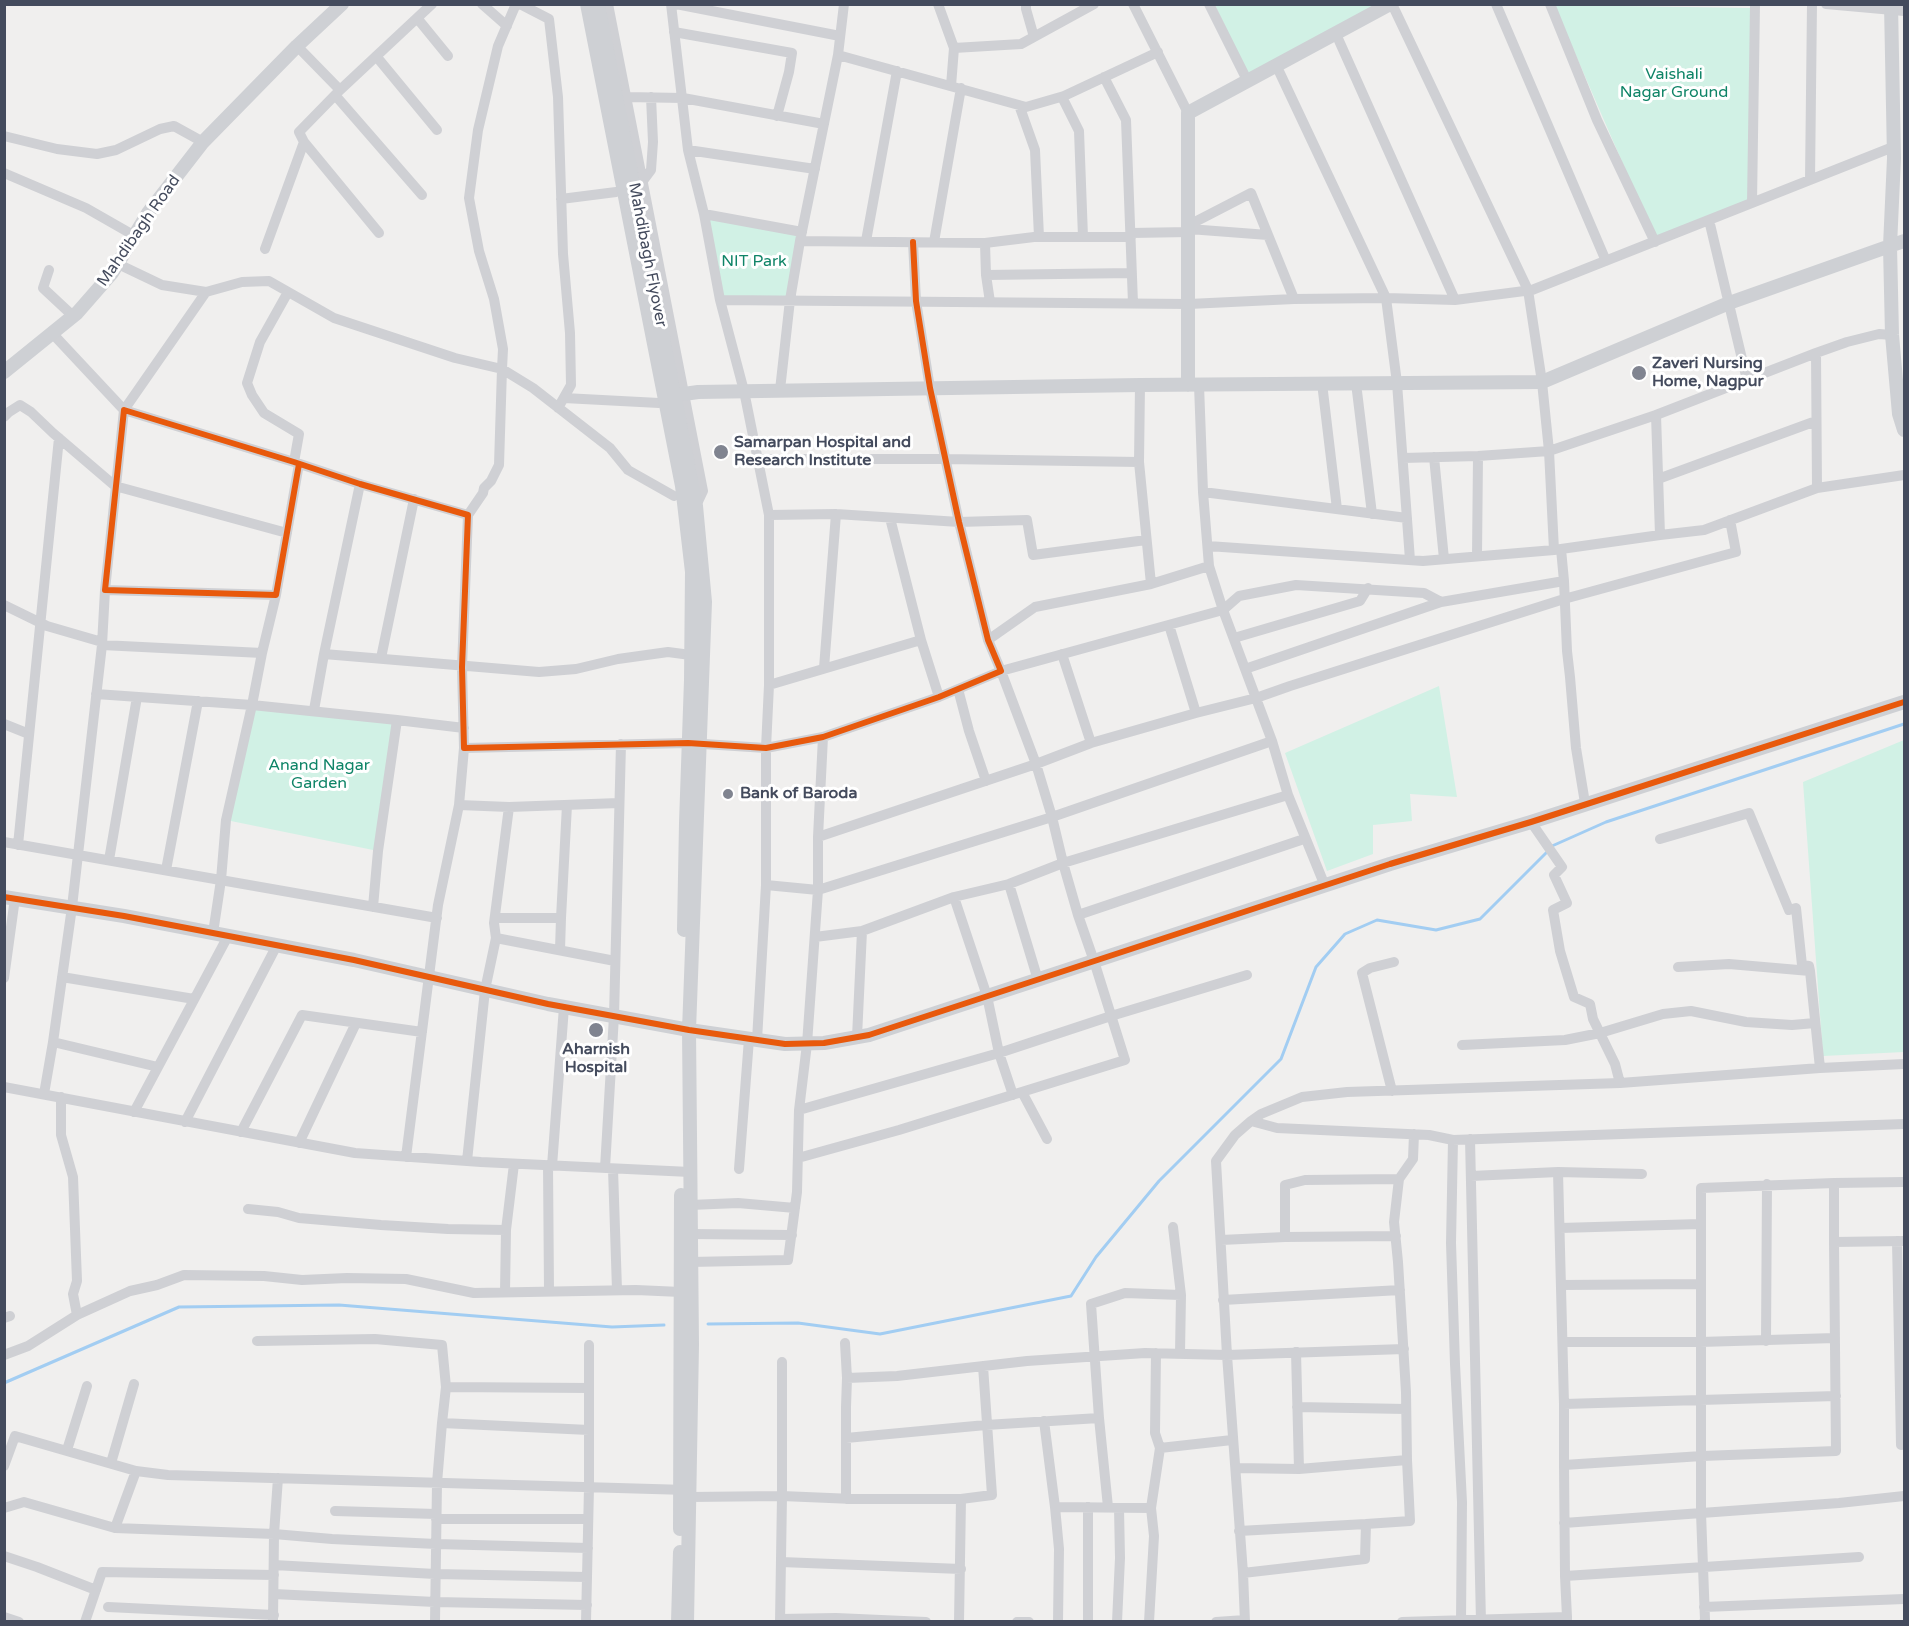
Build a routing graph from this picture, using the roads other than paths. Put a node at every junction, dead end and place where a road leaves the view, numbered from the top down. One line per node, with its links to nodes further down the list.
1 (342, 4): 30 (street, Mahdibagh Road)
2 (432, 4): 24 (street)
3 (482, 4): 25 (street)
4 (518, 4): 25 (street); 62 (street)
5 (578, 4): 60 (street)
6 (587, 4): 139 (street, Mahdibagh Flyover)
7 (598, 4): 139 (street, Mahdibagh Flyover)
8 (608, 4): 42 (street)
9 (671, 4): 26 (street)
10 (676, 4): 28 (street)
11 (844, 4): 28 (street)
12 (938, 4): 31 (street)
13 (1026, 4): 29 (street)
14 (1094, 4): 29 (street)
15 (1133, 4): 32 (street)
16 (1209, 4): 39 (street)
17 (1496, 4): 82 (street)
18 (1550, 4): 78 (street)
19 (1755, 4): 63 (street)
20 (1812, 4): 58 (street)
21 (1826, 4): 23 (street)
22 (1391, 5): 27 (street); 87 (street)
23 (1895, 9): 55 (street)
24 (417, 18): 34 (street); 35 (street)
25 (507, 26): 104 (street)
26 (674, 32): 45 (street); 48 (street)
27 (1336, 34): 36 (street); 94 (street)
28 (840, 36): 33 (street)
29 (1034, 37): 31 (street)
30 (297, 46): 41 (street); 52 (street, Mahdibagh Road)
31 (954, 48): 40 (street)
32 (1158, 52): 38 (street); 47 (street)
33 (838, 55): 37 (street); 49 (street)
34 (376, 56): 41 (street); 50 (street)
35 (448, 56)
36 (1277, 67): 39 (street); 90 (street)
37 (897, 71): 40 (street); 75 (street)
38 (1104, 77): 44 (street); 68 (street)
39 (1248, 82): 47 (street)
40 (956, 87): 46 (street); 77 (street)
41 (338, 93): 53 (street); 61 (street)
42 (626, 97): 43 (street); 59 (street)
43 (651, 97): 45 (street); 59 (street)
44 (1062, 97): 46 (street); 73 (street)
45 (683, 98): 48 (street); 54 (street)
46 (1019, 105): 72 (street)
47 (1188, 113): 66 (street)
48 (777, 116): 49 (street)
49 (824, 124): 56 (street)
50 (437, 130)
51 (4, 136): 52 (street)
52 (203, 142): 70 (street, Mahdibagh Road)
53 (304, 142): 67 (street); 81 (street)
54 (688, 150): 56 (street); 64 (street)
55 (1897, 153): 58 (street); 80 (street)
56 (814, 169): 71 (street)
57 (4, 173): 70 (street)
58 (1810, 180): 63 (street)
59 (642, 182): 116 (street)
60 (616, 192): 62 (street); 118 (street)
61 (422, 195)
62 (561, 199): 117 (street)
63 (1752, 202): 65 (street)
64 (704, 214): 71 (street); 92 (street)
65 (1709, 220): 78 (street); 98 (street)
66 (1189, 228): 68 (street); 69 (street); 69 (street); 99 (street)
67 (379, 233)
68 (1131, 235): 73 (street); 85 (street)
69 (1268, 235): 91 (street)
70 (135, 236): 83 (street, Mahdibagh Road)
71 (801, 236): 75 (street); 93 (street)
72 (1039, 237): 73 (street); 79 (street)
73 (1083, 237)
74 (1905, 241): 80 (street)
75 (866, 242): 76 (street)
76 (913, 242): 77 (street); 95 (street)
77 (934, 242): 79 (street)
78 (1655, 242): 82 (street)
79 (986, 243): 86 (street)
80 (1890, 246): 98 (street); 102 (street)
81 (265, 249)
82 (1606, 261): 87 (street)
83 (118, 264): 88 (street); 100 (street, Mahdibagh Road)
84 (49, 270): 100 (street)
85 (1132, 273): 86 (street); 97 (street)
86 (986, 275): 96 (street)
87 (1528, 290): 94 (street); 107 (street)
88 (206, 292): 89 (street); 119 (street)
89 (288, 292): 104 (street); 132 (street)
90 (1386, 298): 91 (street); 94 (street); 110 (street)
91 (1294, 299): 99 (street)
92 (720, 300): 93 (street); 115 (street)
93 (790, 300): 95 (street); 114 (street)
94 (1455, 300)
95 (916, 301): 96 (street); 113 (street)
96 (990, 302): 97 (street)
97 (1133, 303): 99 (street)
98 (1729, 303): 106 (street); 107 (street)
99 (1189, 304): 112 (street)
100 (73, 316): 101 (street, Mahdibagh Road)
101 (52, 333): 105 (street, Mahdibagh Road); 119 (street)
102 (1892, 336): 103 (street); 123 (street)
103 (1816, 353): 106 (street); 122 (street)
104 (502, 369): 117 (street); 142 (street)
105 (5, 370)
106 (1746, 380): 120 (street)
107 (1542, 382): 110 (street); 125 (street)
108 (1322, 383): 109 (street); 112 (street); 141 (street)
109 (1356, 383): 110 (street); 144 (street)
110 (1397, 383): 128 (street)
111 (1140, 385): 112 (street); 113 (street); 131 (street)
112 (1194, 385): 138 (street)
113 (930, 388): 114 (street); 130 (street)
114 (780, 390): 115 (street)
115 (744, 391): 116 (street); 129 (street)
116 (684, 394): 139 (street)
117 (561, 403): 118 (street); 139 (street)
118 (659, 403): 139 (street)
119 (124, 410): 132 (street); 136 (street)
120 (1656, 415): 125 (street); 134 (street)
121 (4, 417): 124 (street)
122 (1816, 421): 134 (street); 137 (street)
123 (1905, 430)
124 (59, 438): 136 (street); 168 (street)
125 (1550, 451): 126 (street); 154 (street)
126 (1478, 456): 127 (street); 155 (street)
127 (1434, 457): 128 (street); 156 (street)
128 (1403, 458): 147 (street)
129 (758, 459): 130 (street); 145 (street)
130 (946, 459): 131 (street); 149 (street)
131 (1139, 462): 152 (street)
132 (296, 463): 135 (street); 150 (street)
133 (1905, 475): 137 (street)
134 (1658, 479): 151 (street)
135 (360, 483): 140 (street); 175 (street)
136 (115, 486): 150 (street); 162 (street)
137 (1816, 488): 148 (street)
138 (1203, 492): 141 (street); 153 (street)
139 (685, 494): 177 (street)
140 (414, 499): 142 (street); 178 (street)
141 (1337, 509): 144 (street)
142 (468, 514): 179 (street)
143 (836, 514): 145 (street); 146 (street); 180 (street)
144 (1372, 514): 147 (street)
145 (769, 515): 183 (street)
146 (890, 518): 149 (street); 171 (street)
147 (1407, 518): 157 (street)
148 (1730, 520): 151 (street); 164 (street)
149 (959, 522): 152 (street); 172 (street)
150 (287, 533): 163 (street)
151 (1660, 535): 154 (street)
152 (1146, 540): 160 (street)
153 (1208, 546): 157 (street); 158 (street)
154 (1557, 550): 155 (street); 159 (street)
155 (1477, 556): 156 (street)
156 (1444, 559): 157 (street)
157 (1410, 560)
158 (1209, 566): 160 (street); 167 (street)
159 (1564, 581): 164 (street); 165 (street)
160 (1150, 584): 172 (street)
161 (1368, 588): 165 (street); 167 (street); 170 (street)
162 (105, 590): 163 (street); 173 (street)
163 (276, 596): 174 (street)
164 (1564, 599): 188 (street); 209 (street)
165 (1441, 602): 181 (street)
166 (4, 605): 168 (street)
167 (1223, 610): 169 (street); 170 (street)
168 (40, 622): 173 (street); 197 (street)
169 (1169, 625): 176 (street); 193 (street)
170 (1234, 638): 181 (street)
171 (921, 640): 180 (street); 187 (street)
172 (988, 640): 182 (street)
173 (102, 644): 174 (street); 185 (street)
174 (262, 652): 191 (street)
175 (324, 654): 178 (street); 192 (street)
176 (1062, 654): 182 (street); 200 (street)
177 (697, 656): 179 (street); 202 (street)
178 (381, 658): 179 (street)
179 (462, 667): 196 (street)
180 (824, 669): 183 (street)
181 (1245, 669): 188 (street)
182 (1002, 671): 184 (street); 205 (street)
183 (769, 685): 204 (street)
184 (958, 689): 187 (street); 206 (street)
185 (96, 694): 186 (street); 220 (street)
186 (137, 697): 189 (street); 221 (street)
187 (939, 697): 198 (street)
188 (1256, 698): 193 (street); 199 (street)
189 (198, 701): 191 (street); 223 (street)
190 (1905, 702): 209 (street)
191 (252, 705): 192 (street); 224 (street)
192 (314, 710): 194 (street)
193 (1196, 713): 200 (street)
194 (397, 720): 196 (street); 232 (street)
195 (4, 724): 197 (street)
196 (464, 728): 203 (street)
197 (29, 734): 219 (street)
198 (823, 737): 204 (street); 215 (street)
199 (1272, 741): 207 (street); 213 (street)
200 (1091, 743): 205 (street)
201 (621, 744): 202 (street); 203 (street); 208 (street)
202 (694, 744): 204 (street); 262 (street)
203 (464, 748): 211 (street)
204 (766, 748): 226 (street)
205 (1036, 764): 206 (street); 213 (street)
206 (986, 781): 215 (street)
207 (1288, 795): 217 (street); 222 (street)
208 (620, 803): 210 (street); 244 (street)
209 (1585, 803): 214 (street)
210 (567, 805): 212 (street); 236 (street)
211 (459, 806): 212 (street); 234 (street)
212 (509, 807): 235 (street)
213 (1052, 817): 222 (street); 228 (street)
214 (1531, 822): 227 (street); 264 (street)
215 (818, 837): 228 (street)
216 (1660, 838): 248 (street)
217 (1304, 839): 227 (street); 233 (street)
218 (4, 842): 219 (street)
219 (18, 845): 220 (street)
220 (78, 854): 221 (street); 231 (street)
221 (109, 860): 223 (street)
222 (1063, 863): 225 (street); 233 (street)
223 (166, 870): 224 (street)
224 (221, 880): 232 (street); 238 (street)
225 (1009, 884): 229 (street); 253 (street)
226 (766, 885): 228 (street); 266 (street)
227 (1325, 886): 245 (street)
228 (818, 890): 240 (street)
229 (954, 897): 237 (street); 255 (street)
230 (10, 898): 231 (street); 252 (street)
231 (72, 907): 238 (street); 250 (street)
232 (373, 907): 234 (street)
233 (1078, 915): 245 (street)
234 (436, 918): 251 (street)
235 (495, 918): 236 (street); 241 (street)
236 (561, 918): 243 (street)
237 (862, 931): 240 (street); 265 (street)
238 (213, 933): 239 (street)
239 (228, 936): 242 (street); 256 (street)
240 (815, 937): 268 (street)
241 (496, 938): 243 (street); 254 (street)
242 (277, 945): 251 (street); 283 (street)
243 (560, 950): 244 (street)
244 (615, 961): 258 (street)
245 (1094, 961): 253 (street); 259 (street)
246 (1394, 962): 276 (street)
247 (1678, 967): 248 (street)
248 (1810, 971): 261 (street)
249 (1247, 975): 259 (street)
250 (62, 977): 256 (street); 267 (street)
251 (429, 977): 254 (street); 263 (street)
252 (4, 978)
253 (1038, 980): 255 (street)
254 (485, 990): 257 (street); 293 (street)
255 (987, 996): 265 (street); 270 (street)
256 (194, 999): 272 (street)
257 (564, 1007): 258 (street); 295 (street)
258 (614, 1016): 262 (street); 296 (street)
259 (1111, 1016): 270 (street); 278 (street)
260 (356, 1023): 263 (street); 285 (street); 290 (street)
261 (1815, 1023): 264 (street); 273 (street)
262 (685, 1029): 266 (street); 298 (street)
263 (422, 1032): 291 (street)
264 (1600, 1033): 269 (street); 274 (street)
265 (857, 1037): 268 (street)
266 (753, 1039): 268 (street); 297 (street)
267 (53, 1042): 272 (street); 277 (street)
268 (807, 1044): 280 (street)
269 (1462, 1045)
270 (999, 1053): 278 (street); 280 (street)
271 (1905, 1064): 273 (street)
272 (158, 1067): 281 (street)
273 (1820, 1068): 274 (street)
274 (1620, 1083): 276 (street)
275 (4, 1087): 277 (street)
276 (1392, 1090): 282 (street)
277 (44, 1094): 279 (street)
278 (1018, 1094): 287 (street); 292 (street)
279 (61, 1097): 281 (street); 330 (street)
280 (799, 1110): 292 (street)
281 (134, 1112): 283 (street)
282 (1251, 1121): 286 (street); 317 (street)
283 (185, 1122): 285 (street)
284 (1905, 1124): 288 (street)
285 (241, 1132): 290 (street)
286 (1414, 1134): 289 (street); 302 (street)
287 (1047, 1139)
288 (1470, 1139): 289 (street); 301 (street)
289 (1453, 1140): 397 (street)
290 (299, 1143): 291 (street)
291 (406, 1156): 293 (street)
292 (798, 1158): 307 (street)
293 (467, 1161): 294 (street)
294 (514, 1164): 295 (street); 312 (street)
295 (550, 1166): 296 (street); 325 (street)
296 (609, 1168): 298 (street); 323 (street)
297 (739, 1169)
298 (686, 1172): 306 (street); 327 (street)
299 (1558, 1172): 300 (street); 301 (street); 311 (street)
300 (1642, 1174)
301 (1471, 1176): 396 (street)
302 (1400, 1179): 315 (street); 316 (street)
303 (1905, 1182): 304 (street)
304 (1834, 1183): 305 (street); 319 (street)
305 (1767, 1184): 309 (street); 334 (street)
306 (690, 1204): 307 (street); 313 (street)
307 (795, 1208): 314 (street)
308 (248, 1209): 312 (street)
309 (1700, 1224): 311 (street); 321 (street)
310 (1173, 1227): 328 (street)
311 (1560, 1228): 322 (street)
312 (506, 1230): 326 (street)
313 (690, 1234): 314 (street); 320 (street)
314 (792, 1235): 320 (street)
315 (1396, 1236): 316 (street); 324 (street)
316 (1285, 1237): 317 (street)
317 (1221, 1240): 329 (street)
318 (1901, 1241): 319 (street); 365 (street)
319 (1834, 1242): 332 (street)
320 (690, 1262): 331 (street)
321 (1701, 1284): 322 (street); 336 (street)
322 (1561, 1285): 335 (street)
323 (617, 1290): 325 (street); 327 (street)
324 (1400, 1290): 329 (street); 339 (street)
325 (549, 1291): 326 (street)
326 (505, 1292): 330 (street)
327 (681, 1292): 331 (street)
328 (1181, 1295): 342 (street); 345 (street)
329 (1223, 1300): 344 (street)
330 (77, 1315): 343 (street)
331 (687, 1328): 379 (street)
332 (1835, 1338): 334 (street); 353 (street)
333 (257, 1341): 351 (street)
334 (1766, 1341): 336 (street)
335 (1563, 1342): 336 (street); 355 (street)
336 (1700, 1342): 354 (street)
337 (845, 1343): 348 (street)
338 (590, 1345): 352 (street)
339 (1404, 1349): 340 (street); 357 (street)
340 (1296, 1352): 344 (street); 356 (street)
341 (1155, 1353): 342 (street); 345 (street); 366 (street)
342 (1180, 1353): 344 (street)
343 (4, 1355)
344 (1227, 1355): 364 (street)
345 (1095, 1356): 347 (street); 358 (street)
346 (782, 1362): 380 (street)
347 (982, 1366): 348 (street); 361 (street)
348 (847, 1378): 363 (street)
349 (134, 1384): 370 (street)
350 (87, 1386): 367 (street)
351 (446, 1387): 352 (street); 360 (street)
352 (589, 1388): 362 (street)
353 (1836, 1396): 354 (street); 368 (street)
354 (1702, 1401): 355 (street); 368 (street)
355 (1564, 1404): 371 (street)
356 (1298, 1407): 357 (street); 374 (street)
357 (1406, 1409): 369 (street)
358 (1099, 1418): 359 (street); 387 (street)
359 (1044, 1421): 361 (street); 384 (street)
360 (442, 1424): 362 (street); 377 (street)
361 (986, 1425): 363 (street); 383 (street)
362 (589, 1430): 378 (street)
363 (846, 1438): 382 (street)
364 (1232, 1440): 366 (street); 373 (street)
365 (1901, 1445)
366 (1160, 1448): 388 (street)
367 (67, 1450): 370 (street); 372 (street)
368 (1701, 1456): 371 (street); 390 (street)
369 (1407, 1460): 374 (street); 394 (street)
370 (111, 1463): 375 (street)
371 (1564, 1464): 393 (street)
372 (4, 1466)
373 (1236, 1468): 374 (street); 398 (street)
374 (1299, 1468)
375 (136, 1471): 376 (street); 395 (street)
376 (278, 1478): 377 (street); 399 (street)
377 (437, 1483): 378 (street); 391 (street)
378 (589, 1487): 379 (street); 392 (street)
379 (687, 1492): 380 (street); 436 (street); 437 (street)
380 (782, 1496): 382 (street); 404 (street)
381 (1905, 1496): 390 (street)
382 (846, 1499): 383 (street)
383 (961, 1499): 406 (street)
384 (1055, 1507): 385 (street); 442 (street)
385 (1088, 1507): 387 (street); 443 (street)
386 (4, 1508): 395 (street)
387 (1113, 1508): 388 (street); 444 (street)
388 (1151, 1508): 445 (street)
389 (335, 1511): 391 (street)
390 (1701, 1513): 393 (street); 405 (street)
391 (436, 1517): 392 (street); 400 (street)
392 (588, 1519): 401 (street)
393 (1564, 1523): 410 (street)
394 (1366, 1524): 398 (street); 409 (street)
395 (115, 1528): 399 (street)
396 (1478, 1529): 397 (street); 430 (street)
397 (1462, 1530): 425 (street)
398 (1239, 1531): 409 (street)
399 (274, 1534): 400 (street); 407 (street)
400 (436, 1544): 401 (street); 408 (street)
401 (588, 1548): 411 (street)
402 (4, 1556): 412 (street)
403 (1859, 1557): 405 (street)
404 (781, 1562): 406 (street); 422 (street)
405 (1703, 1568): 410 (street); 418 (street)
406 (961, 1569): 439 (street)
407 (274, 1570): 408 (street); 412 (street); 413 (street)
408 (435, 1574): 411 (street); 415 (street)
409 (1243, 1574): 429 (street)
410 (1564, 1576): 421 (street)
411 (587, 1577): 416 (street)
412 (96, 1590): 433 (street)
413 (274, 1594): 415 (street); 420 (street)
414 (1905, 1599): 418 (street)
415 (435, 1602): 416 (street); 434 (street)
416 (586, 1605): 435 (street)
417 (108, 1607): 420 (street)
418 (1704, 1607): 431 (street)
419 (4, 1617): 432 (street)
420 (274, 1618)
421 (1567, 1619): 430 (street)
422 (780, 1620): 423 (street)
423 (806, 1620): 424 (street)
424 (836, 1620): 426 (street)
425 (1461, 1620): 430 (street); 447 (street)
426 (862, 1621): 427 (street)
427 (895, 1621): 438 (street)
428 (1023, 1621): 440 (street); 441 (street)
429 (1245, 1621): 446 (street)
430 (1481, 1621)
431 (1705, 1621)
432 (20, 1622)
433 (85, 1622)
434 (435, 1622)
435 (586, 1622)
436 (678, 1622)
437 (687, 1622)
438 (926, 1622)
439 (959, 1622)
440 (1017, 1622)
441 (1029, 1622)
442 (1058, 1622)
443 (1088, 1622)
444 (1117, 1622)
445 (1149, 1622)
446 (1216, 1622)
447 (1402, 1622)

